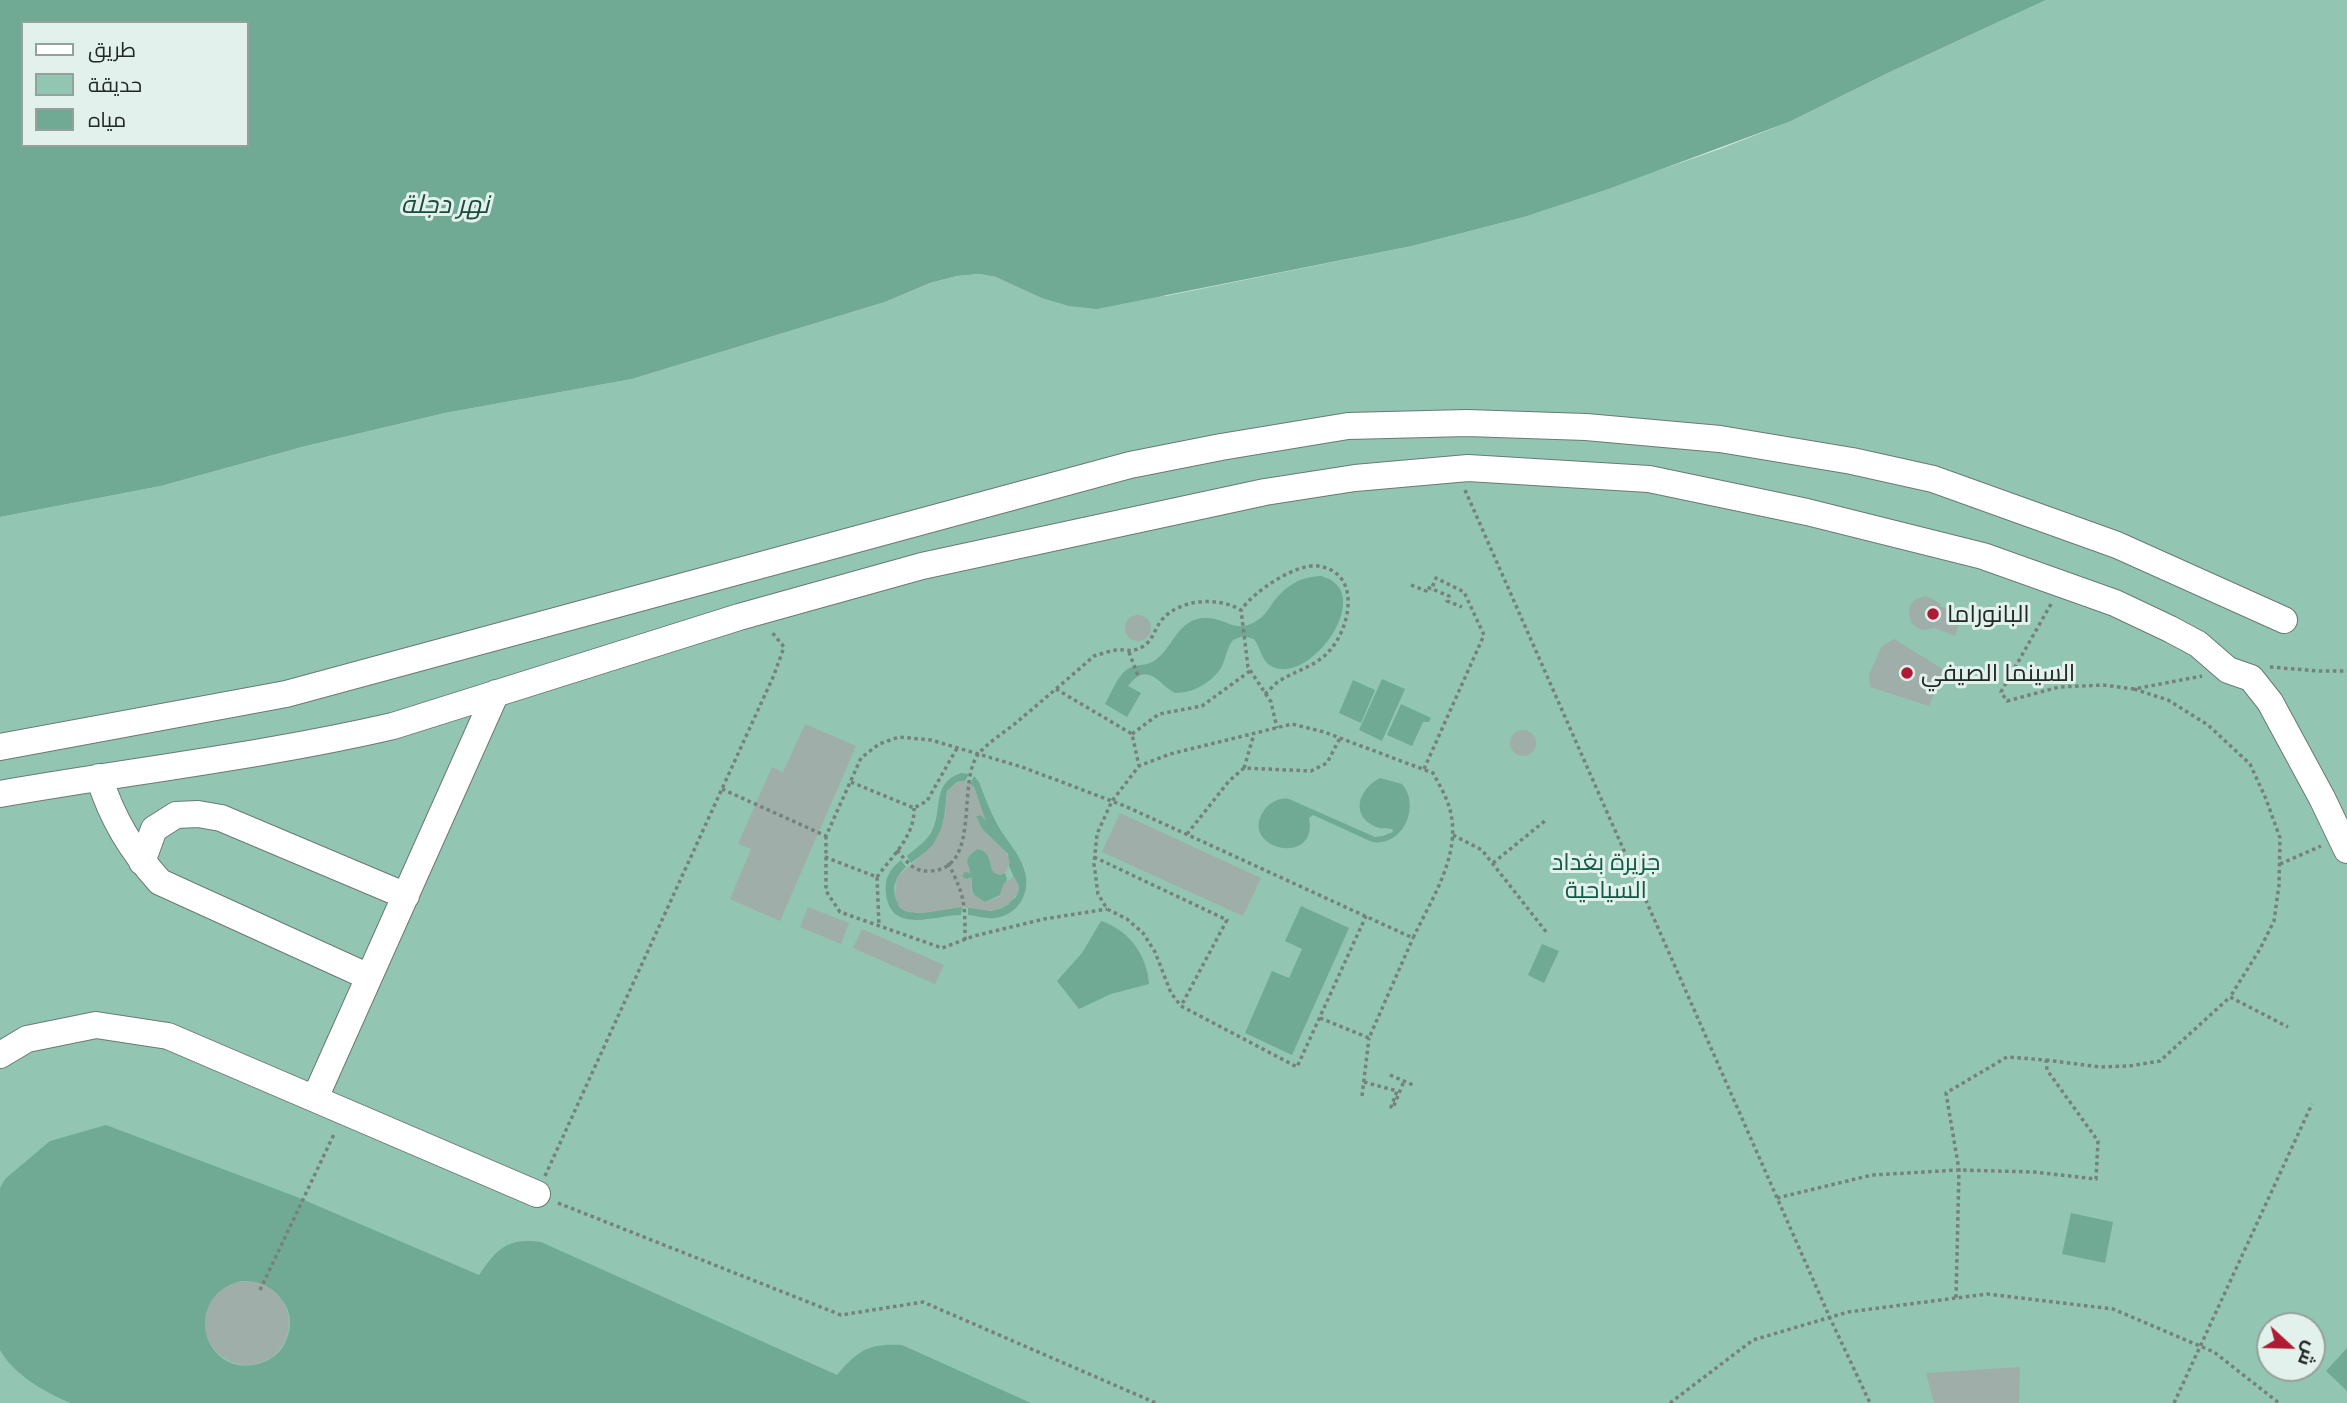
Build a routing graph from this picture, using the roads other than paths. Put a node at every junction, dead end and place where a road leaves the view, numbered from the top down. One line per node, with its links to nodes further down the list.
1 (2284, 620): 3 (lane)
2 (496, 693): 4 (lane); 6 (lane); 8 (lane)
3 (0, 747)
4 (99, 777): 5 (lane); 7 (lane)
5 (0, 794)
6 (2343, 844)
7 (142, 862): 8 (lane); 9 (lane)
8 (406, 896): 9 (lane)
9 (369, 977): 11 (lane)
10 (0, 1055): 11 (lane)
11 (315, 1098): 12 (lane)
12 (537, 1194)

